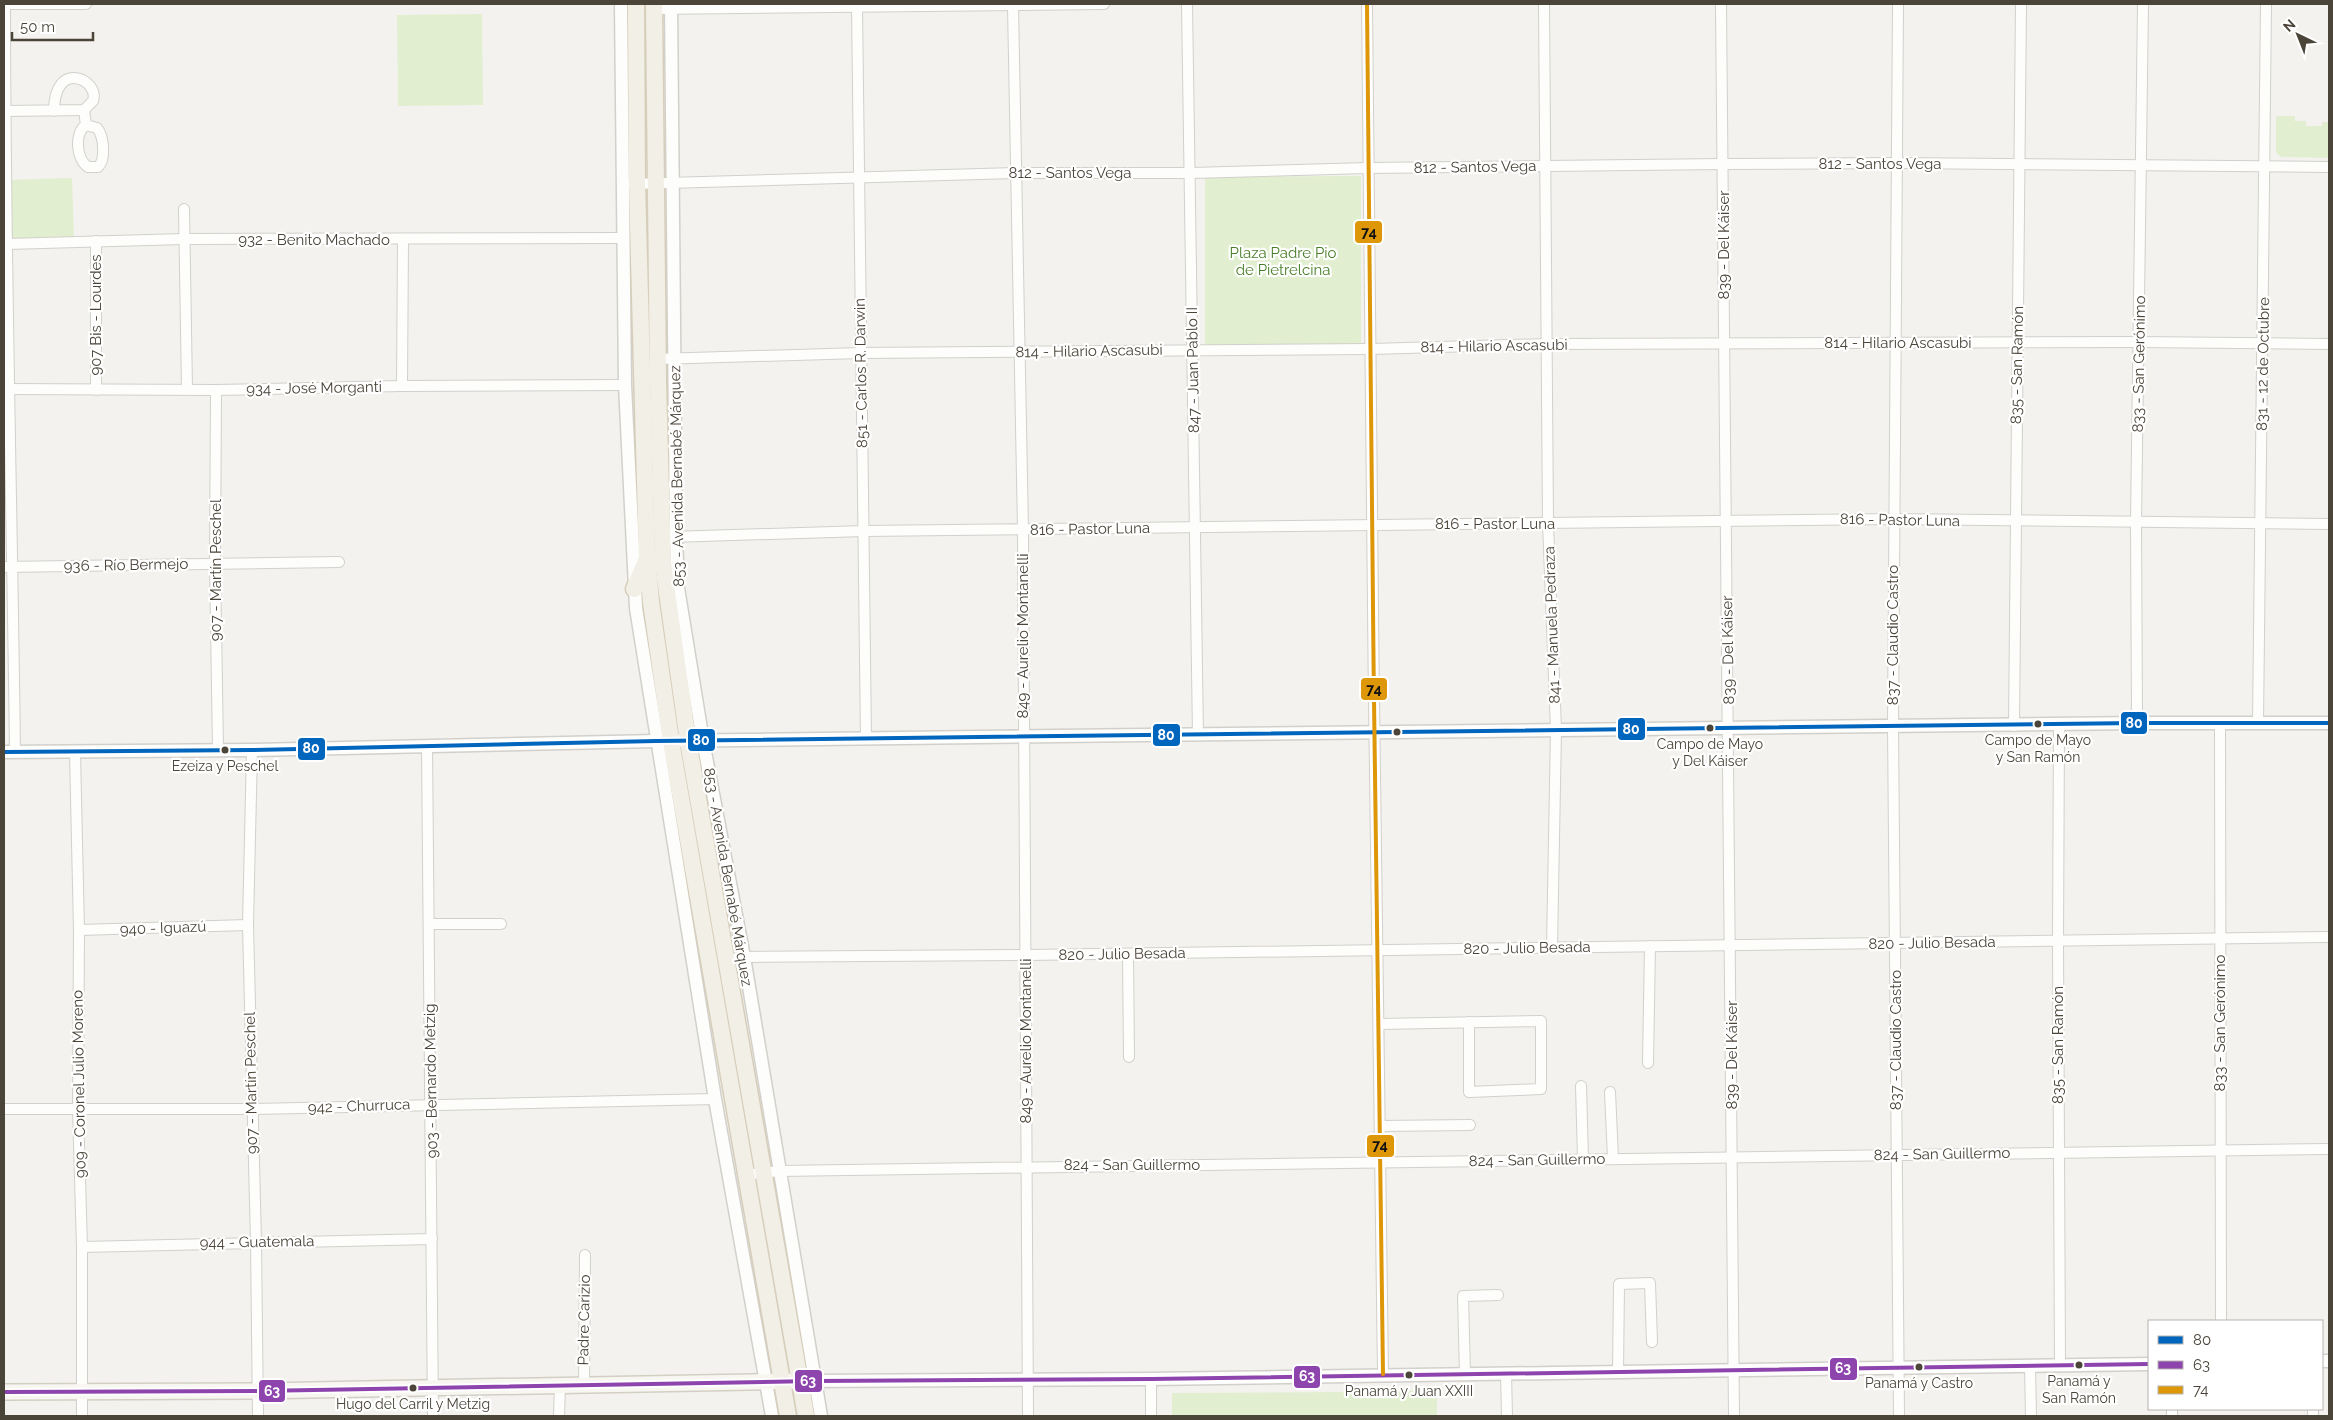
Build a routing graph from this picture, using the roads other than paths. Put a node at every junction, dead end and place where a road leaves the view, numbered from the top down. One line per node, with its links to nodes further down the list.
1 (4, 4): 2 (street); 19 (street)
2 (86, 4)
3 (621, 4): 34 (street, 853 - Avenida Bernabé Márquez)
4 (636, 4): 34 (main road, 853 - Avenida Bernabé Márquez)
5 (1104, 4): 16 (street)
6 (1187, 4): 30 (street, 847 - Juan Pablo II)
7 (1367, 4): 27 (street)
8 (1544, 4): 26 (street, 841 - Manuela Pedraza)
9 (1722, 4): 22 (street, 839 - Del Káiser)
10 (1898, 4): 21 (street, 837 - Claudio Castro)
11 (2021, 4): 23 (street, 835 - San Ramón)
12 (2143, 4): 24 (street, 833 - San Gerónimo)
13 (2266, 4): 25 (street, 831 - 12 de Octubre)
14 (663, 6): 15 (street); 32 (street, 853 - Avenida Bernabé Márquez); 33 (main road, 853 - Avenida Bernabé Márquez)
15 (857, 6): 16 (street); 31 (street, 851 - Carlos R. Darwin)
16 (1013, 6): 29 (street, 849 - Aurelio Montanelli)
17 (54, 110): 18 (street); 18 (street); 19 (street)
18 (84, 110): 20 (street)
19 (5, 111): 35 (street)
20 (86, 125)
21 (1897, 163): 22 (street, 812 - Santos Vega); 23 (street, 812 - Santos Vega); 43 (street, 837 - Claudio Castro)
22 (1723, 164): 26 (street, 812 - Santos Vega); 46 (street, 839 - Del Káiser)
23 (2020, 165): 24 (street, 812 - Santos Vega); 44 (street, 835 - San Ramón)
24 (2142, 166): 25 (street, 812 - Santos Vega); 42 (street, 833 - San Gerónimo)
25 (2265, 166): 28 (street, 812 - Santos Vega); 47 (street, 831 - 12 de Octubre)
26 (1546, 167): 27 (street, 812 - Santos Vega); 45 (street, 841 - Manuela Pedraza)
27 (1368, 168): 30 (street, 812 - Santos Vega); 49 (street)
28 (2329, 168)
29 (1014, 173): 30 (street, 812 - Santos Vega); 31 (street, 812 - Santos Vega); 51 (street, 849 - Aurelio Montanelli)
30 (1191, 173): 50 (street, 847 - Juan Pablo II)
31 (859, 176): 32 (street, 812 - Santos Vega); 52 (street, 851 - Carlos R. Darwin)
32 (672, 182): 33 (street, 812 - Santos Vega); 53 (street, 853 - Avenida Bernabé Márquez)
33 (656, 183): 34 (street, 812 - Santos Vega); 53 (main road, 853 - Avenida Bernabé Márquez)
34 (629, 184): 37 (street, 853 - Avenida Bernabé Márquez); 72 (main road, 853 - Avenida Bernabé Márquez)
35 (5, 198): 41 (street)
36 (184, 209): 38 (street)
37 (622, 238): 40 (street, 932 - Benito Machado); 54 (street, 853 - Avenida Bernabé Márquez)
38 (184, 239): 39 (street, 932 - Benito Machado); 40 (street, 932 - Benito Machado); 57 (street)
39 (96, 240): 41 (street, 932 - Benito Machado); 58 (street, 907 Bis - Lourdes)
40 (403, 240): 55 (street)
41 (7, 244): 56 (street)
42 (2139, 342): 44 (street, 814 - Hilario Ascasubi); 47 (street, 814 - Hilario Ascasubi); 63 (street, 833 - San Gerónimo)
43 (1895, 343): 44 (street, 814 - Hilario Ascasubi); 46 (street, 814 - Hilario Ascasubi); 60 (street, 837 - Claudio Castro)
44 (2018, 343): 62 (street, 835 - San Ramón)
45 (1546, 344): 46 (street, 814 - Hilario Ascasubi); 49 (street, 814 - Hilario Ascasubi); 65 (street, 841 - Manuela Pedraza)
46 (1724, 344): 61 (street, 839 - Del Káiser)
47 (2263, 344): 48 (street, 814 - Hilario Ascasubi); 64 (street, 831 - 12 de Octubre)
48 (2329, 344)
49 (1370, 349): 50 (street, 814 - Hilario Ascasubi); 67 (street)
50 (1193, 350): 51 (street, 814 - Hilario Ascasubi); 68 (street, 847 - Juan Pablo II)
51 (1020, 352): 52 (street, 814 - Hilario Ascasubi); 69 (street, 849 - Aurelio Montanelli)
52 (861, 353): 53 (street, 814 - Hilario Ascasubi); 70 (street, 851 - Carlos R. Darwin)
53 (666, 359): 71 (main road, 853 - Avenida Bernabé Márquez)
54 (624, 385): 55 (street, 934 - José Morganti); 76 (street, 853 - Avenida Bernabé Márquez)
55 (402, 386): 59 (street, 934 - José Morganti)
56 (7, 389): 58 (street, 934 - José Morganti); 75 (street)
57 (187, 389): 58 (street, 934 - José Morganti); 59 (street, 934 - José Morganti)
58 (96, 390)
59 (216, 390): 74 (street, 907 - Martín Peschel)
60 (1893, 519): 61 (street, 816 - Pastor Luna); 62 (street, 816 - Pastor Luna); 82 (street, 837 - Claudio Castro)
61 (1725, 520): 65 (street, 816 - Pastor Luna); 84 (street, 839 - Del Káiser)
62 (2015, 522): 63 (street, 816 - Pastor Luna); 83 (street, 835 - San Ramón)
63 (2136, 522): 64 (street, 816 - Pastor Luna); 77 (street, 833 - San Gerónimo)
64 (2260, 522): 66 (street, 816 - Pastor Luna); 81 (street, 831 - 12 de Octubre)
65 (1548, 524): 67 (street, 816 - Pastor Luna); 85 (street, 841 - Manuela Pedraza)
66 (2329, 524)
67 (1371, 525): 68 (street, 816 - Pastor Luna); 86 (street)
68 (1196, 528): 69 (street, 816 - Pastor Luna); 87 (street, 847 - Juan Pablo II)
69 (1023, 530): 70 (street, 816 - Pastor Luna); 88 (street, 849 - Aurelio Montanelli)
70 (864, 531): 71 (street, 816 - Pastor Luna); 89 (street, 851 - Carlos R. Darwin)
71 (669, 537): 91 (main road, 853 - Avenida Bernabé Márquez)
72 (647, 557): 76 (main road); 90 (main road, 853 - Avenida Bernabé Márquez)
73 (339, 562): 74 (street, 936 - Río Bermejo)
74 (215, 564): 75 (street, 936 - Río Bermejo); 93 (street, 907 - Martín Peschel)
75 (8, 567): 95 (street)
76 (634, 589): 90 (street, 853 - Avenida Bernabé Márquez)
77 (2136, 723): 79 (street); 80 (street)
78 (2329, 723): 81 (street)
79 (2059, 724): 83 (street); 103 (street, 835 - San Ramón)
80 (2220, 724): 81 (street); 102 (street, 833 - San Gerónimo)
81 (2258, 724)
82 (1894, 726): 83 (street); 84 (street); 104 (street, 837 - Claudio Castro)
83 (2014, 726)
84 (1729, 729): 85 (street); 105 (street, 839 - Del Káiser)
85 (1556, 730): 86 (street); 107 (street, 841 - Manuela Pedraza)
86 (1374, 732): 87 (street); 108 (street)
87 (1198, 735): 88 (street)
88 (1023, 737): 89 (street); 110 (street, 849 - Aurelio Montanelli)
89 (866, 739): 91 (street)
90 (664, 741): 91 (street); 92 (street); 119 (street, 853 - Avenida Bernabé Márquez); 136 (main road, 853 - Avenida Bernabé Márquez)
91 (696, 741): 111 (street, 853 - Avenida Bernabé Márquez); 112 (main road, 853 - Avenida Bernabé Márquez)
92 (427, 746): 94 (street); 97 (street, 903 - Bernardo Metzig)
93 (218, 749): 94 (street); 96 (street)
94 (252, 750): 99 (street, 907 - Martín Peschel)
95 (9, 752): 96 (street)
96 (75, 753): 100 (street, 909 - Coronel Julio Moreno)
97 (429, 924): 98 (street); 120 (street, 903 - Bernardo Metzig)
98 (501, 924)
99 (248, 925): 100 (street, 940 - Iguazú); 123 (street, 907 - Martín Peschel)
100 (79, 930): 122 (street, 909 - Coronel Julio Moreno)
101 (2329, 937): 102 (street, 820 - Julio Besada)
102 (2221, 938): 103 (street, 820 - Julio Besada); 127 (street, 833 - San Gerónimo)
103 (2058, 942): 104 (street, 820 - Julio Besada); 128 (street, 835 - San Ramón)
104 (1896, 944): 105 (street, 820 - Julio Besada); 129 (street, 837 - Claudio Castro)
105 (1731, 945): 106 (street, 820 - Julio Besada); 132 (street, 839 - Del Káiser)
106 (1650, 946): 107 (street, 820 - Julio Besada); 116 (street)
107 (1552, 947): 108 (street, 820 - Julio Besada)
108 (1378, 950): 109 (street, 820 - Julio Besada); 114 (street)
109 (1128, 954): 110 (street, 820 - Julio Besada); 115 (street)
110 (1026, 955): 111 (street, 820 - Julio Besada); 134 (street, 849 - Aurelio Montanelli)
111 (744, 957): 112 (street, 820 - Julio Besada); 135 (street, 853 - Avenida Bernabé Márquez)
112 (726, 960): 135 (main road, 853 - Avenida Bernabé Márquez)
113 (1469, 1022): 113 (street); 114 (street)
114 (1380, 1024): 125 (street)
115 (1129, 1057)
116 (1648, 1063)
117 (1581, 1086): 130 (street)
118 (1610, 1092): 131 (street)
119 (715, 1099): 120 (street, 942 - Churruca); 156 (street, 853 - Avenida Bernabé Márquez)
120 (431, 1104): 123 (street, 942 - Churruca); 137 (street, 903 - Bernardo Metzig)
121 (4, 1109): 122 (street, 942 - Churruca)
122 (78, 1109): 123 (street, 942 - Churruca); 139 (street, 909 - Coronel Julio Moreno)
123 (251, 1109): 138 (street, 907 - Martín Peschel)
124 (1470, 1125): 125 (street)
125 (1381, 1126): 133 (street)
126 (2329, 1149): 127 (street, 824 - San Guillermo)
127 (2219, 1150): 128 (street, 824 - San Guillermo); 142 (street, 833 - San Gerónimo)
128 (2059, 1151): 129 (street, 824 - San Guillermo); 145 (street, 835 - San Ramón)
129 (1896, 1155): 132 (street, 824 - San Guillermo); 147 (street, 837 - Claudio Castro)
130 (1583, 1158): 131 (street, 824 - San Guillermo); 133 (street, 824 - San Guillermo)
131 (1613, 1158): 132 (street, 824 - San Guillermo)
132 (1733, 1158): 148 (street, 839 - Del Káiser)
133 (1381, 1163): 134 (street, 824 - San Guillermo); 150 (street)
134 (1028, 1166): 135 (street, 824 - San Guillermo); 154 (street, 849 - Aurelio Montanelli)
135 (771, 1172): 136 (street, 824 - San Guillermo); 155 (main road, 853 - Avenida Bernabé Márquez)
136 (745, 1175): 156 (main road, 853 - Avenida Bernabé Márquez)
137 (432, 1239): 138 (street, 944 - Guatemala); 159 (street, 903 - Bernardo Metzig)
138 (256, 1242): 139 (street, 944 - Guatemala); 161 (street, 907 - Martín Peschel)
139 (82, 1247): 160 (street, 909 - Coronel Julio Moreno)
140 (585, 1255): 157 (street, Padre Carizio)
141 (1498, 1295): 151 (street)
142 (2220, 1320)
143 (1652, 1342): 149 (street)
144 (2148, 1364): 145 (street)
145 (2060, 1365): 146 (street)
146 (2030, 1366): 147 (street); 176 (street)
147 (1898, 1368): 148 (street); 175 (street, 837 - Claudio Castro)
148 (1733, 1370): 149 (street); 174 (street, 839 - Del Káiser)
149 (1618, 1372): 152 (street)
150 (1382, 1374): 151 (street); 153 (street)
151 (1465, 1374): 152 (street)
152 (1506, 1374): 173 (street)
153 (1151, 1379): 154 (street); 172 (street)
154 (1028, 1380): 155 (street); 171 (street, 849 - Aurelio Montanelli)
155 (808, 1381): 156 (main road); 169 (main road, 853 - Avenida Bernabé Márquez); 170 (street, 853 - Avenida Bernabé Márquez)
156 (774, 1382): 157 (main road); 167 (street, 853 - Avenida Bernabé Márquez); 168 (main road, 853 - Avenida Bernabé Márquez)
157 (584, 1385): 158 (main road)
158 (560, 1386): 159 (main road); 166 (street)
159 (433, 1388): 161 (main road); 165 (street, 903 - Bernardo Metzig)
160 (82, 1391): 161 (main road); 162 (main road); 163 (street, 909 - Coronel Julio Moreno)
161 (258, 1391): 164 (street, 907 - Martín Peschel)
162 (4, 1392)
163 (82, 1416)
164 (258, 1416)
165 (433, 1416)
166 (559, 1416)
167 (772, 1416)
168 (788, 1416)
169 (806, 1416)
170 (821, 1416)
171 (1028, 1416)
172 (1151, 1416)
173 (1507, 1416)
174 (1734, 1416)
175 (1899, 1416)
176 (2030, 1416)

